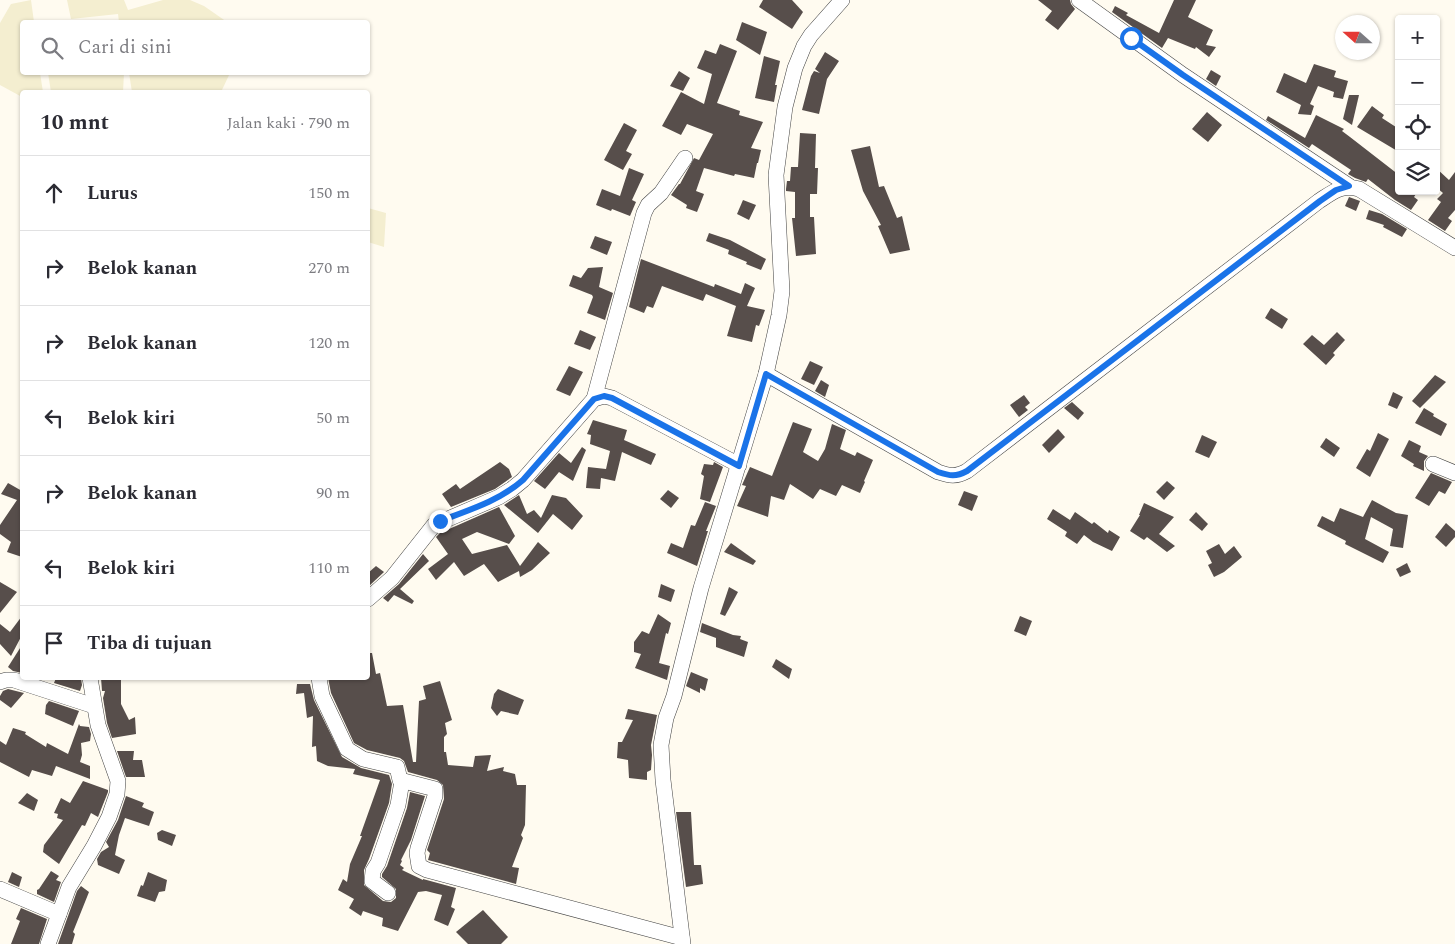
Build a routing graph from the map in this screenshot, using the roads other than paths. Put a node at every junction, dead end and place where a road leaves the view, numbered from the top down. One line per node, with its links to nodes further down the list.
1 (842, 0): 6 (street)
2 (1079, 0): 4 (street)
3 (685, 158): 7 (street)
4 (1349, 186): 5 (street); 6 (street)
5 (1455, 248)
6 (766, 374): 9 (street)
7 (594, 399): 9 (street); 11 (street)
8 (1433, 464): 10 (street)
9 (739, 466): 20 (street)
10 (1455, 473)
11 (370, 597)
12 (90, 680): 15 (street)
13 (320, 680): 16 (street)
14 (0, 682): 15 (street)
15 (94, 706): 19 (street)
16 (402, 781): 18 (street); 20 (street)
17 (0, 889): 19 (street)
18 (388, 893)
19 (59, 914): 21 (street)
20 (683, 941)
21 (48, 944)

